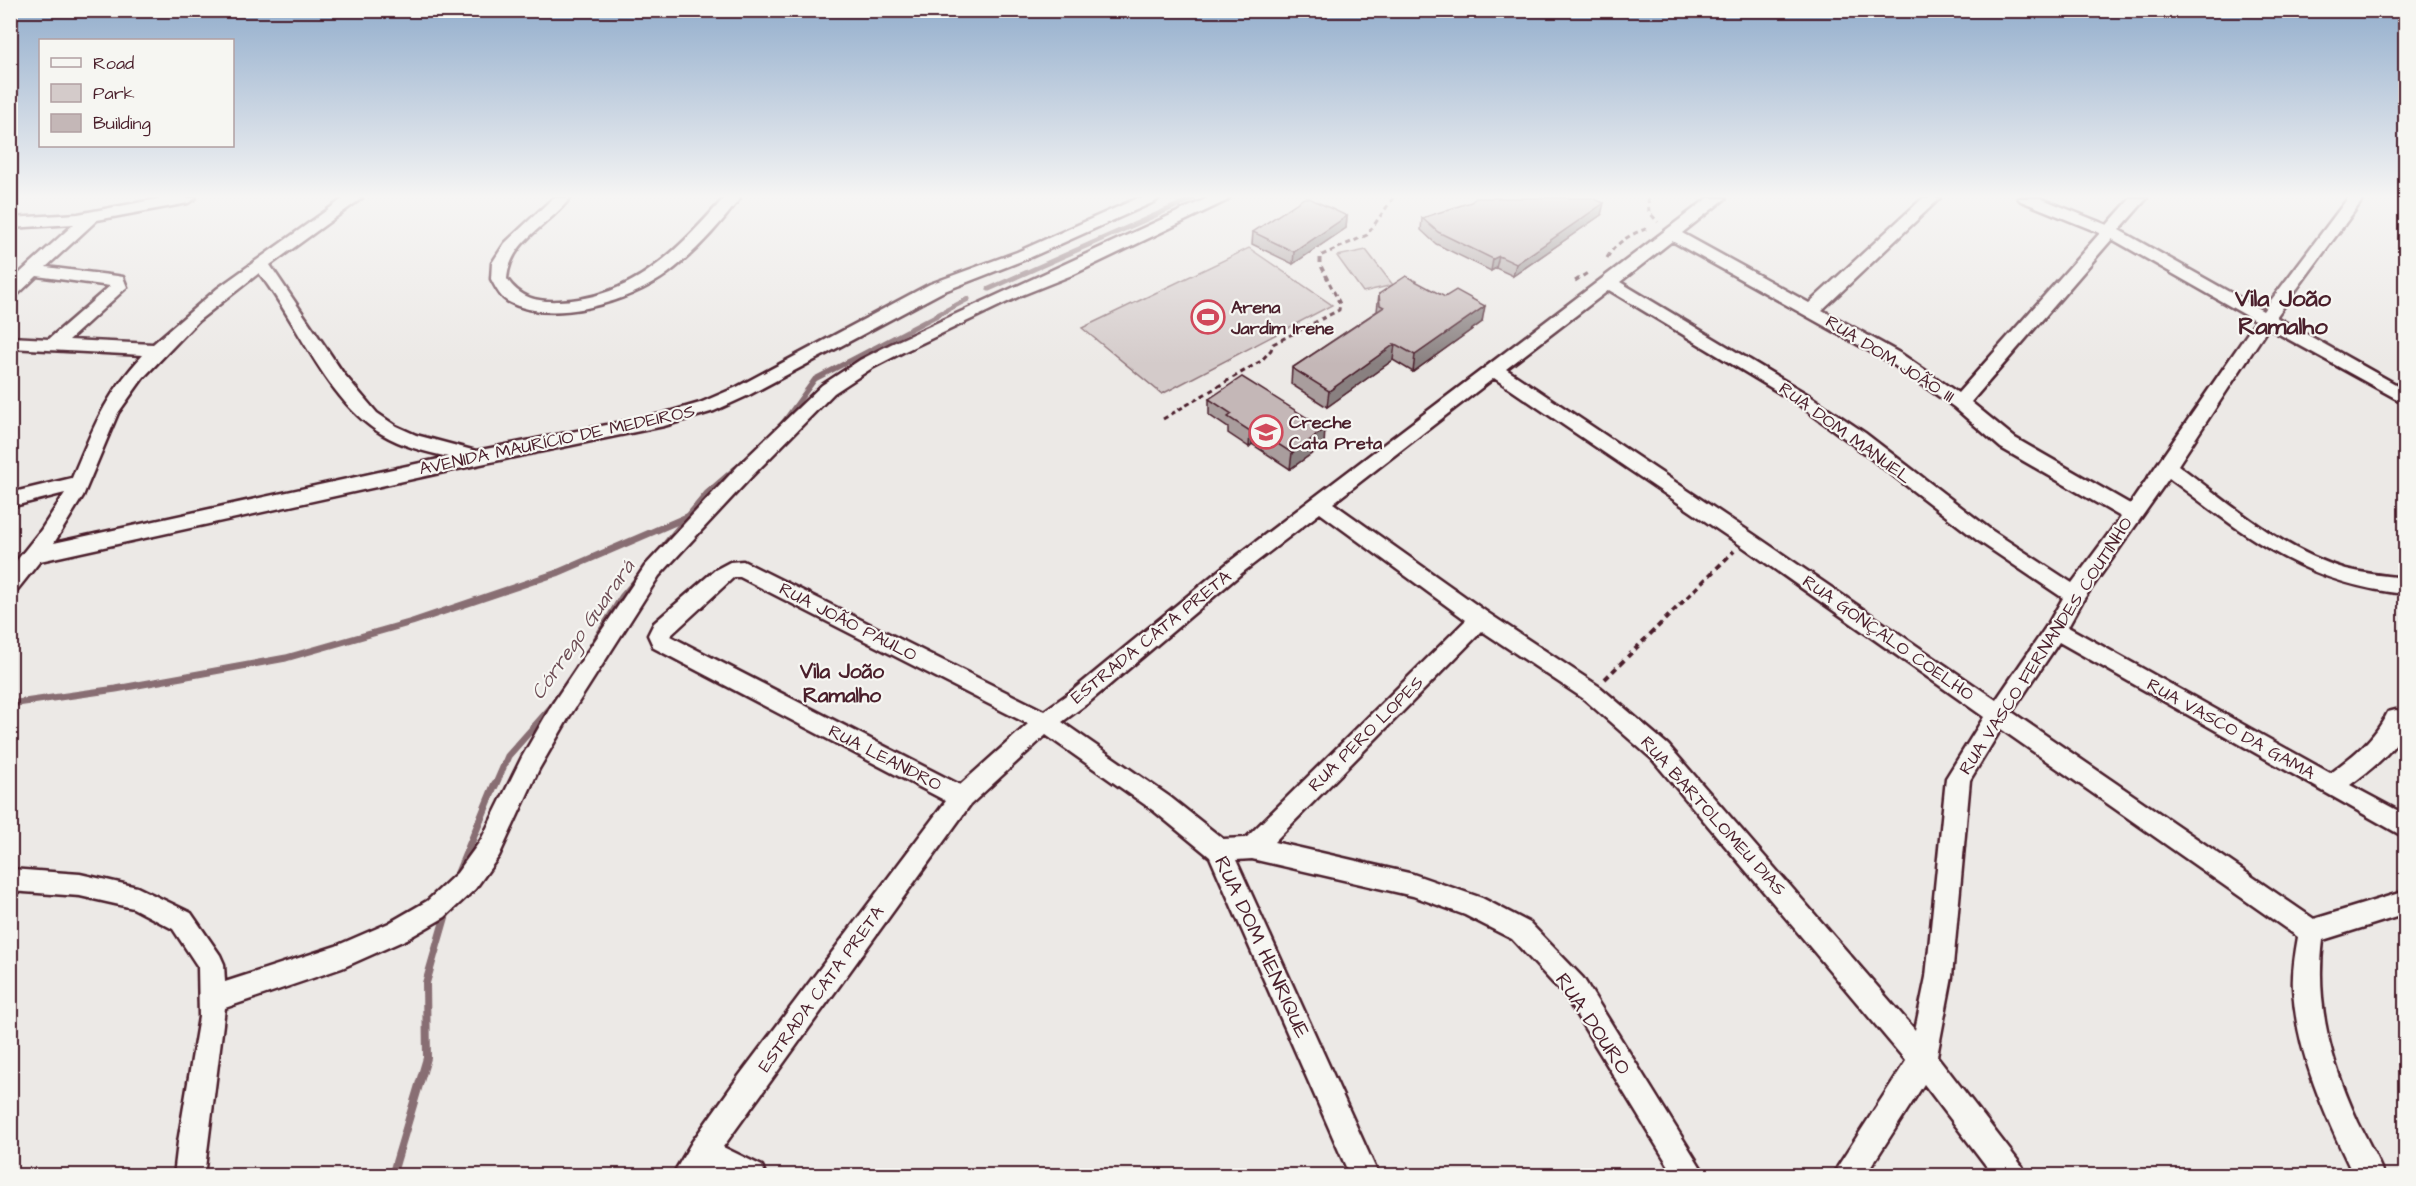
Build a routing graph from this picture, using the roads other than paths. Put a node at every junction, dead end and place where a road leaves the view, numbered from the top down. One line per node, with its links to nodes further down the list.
1 (53, 253): 14 (street)
2 (277, 253): 13 (street)
3 (506, 253): 4 (street)
4 (683, 253)
5 (1027, 253): 25 (street, AVENIDA MAURÍCIO DE MEDEIROS)
6 (1103, 253): 49 (street)
7 (1625, 253): 15 (street, ESTRADA CATA PRETA)
8 (1713, 253): 17 (street, RUA DOM JOÃO III)
9 (1873, 253): 17 (street)
10 (2090, 253): 24 (street)
11 (2148, 253): 18 (street)
12 (2315, 253): 18 (street, RUA VASCO FERNANDES COUTINHO)
13 (261, 265): 21 (street); 25 (street)
14 (34, 271): 16 (street); 20 (street)
15 (1601, 271): 22 (street, ESTRADA CATA PRETA); 34 (street, RUA DOM MANUEL)
16 (10, 292)
17 (1812, 310): 24 (street, RUA DOM JOÃO III)
18 (2265, 320): 23 (street); 26 (street, RUA VASCO FERNANDES COUTINHO)
19 (10, 342): 20 (street)
20 (54, 344): 21 (street)
21 (157, 350): 27 (street)
22 (1493, 369): 29 (street, ESTRADA CATA PRETA); 38 (street, RUA GONÇALO COELHO)
23 (2406, 398)
24 (1960, 403): 30 (street, RUA DOM JOÃO III)
25 (476, 458): 31 (street, AVENIDA MAURÍCIO DE MEDEIROS)
26 (2167, 467): 30 (street, RUA VASCO FERNANDES COUTINHO); 33 (street)
27 (80, 483): 28 (street); 31 (street)
28 (10, 500)
29 (1320, 504): 35 (street, RUA BARTOLOMEU DIAS); 40 (street, ESTRADA CATA PRETA)
30 (2132, 514): 34 (street, RUA VASCO FERNANDES COUTINHO)
31 (33, 555): 32 (street)
32 (10, 584)
33 (2406, 586)
34 (2076, 595): 37 (street, RUA VASCO FERNANDES COUTINHO)
35 (1480, 619): 44 (street, RUA PERO LOPES); 50 (street, RUA BARTOLOMEU DIAS)
36 (662, 629): 40 (street, RUA JOÃO PAULO); 42 (street, RUA LEANDRO)
37 (2056, 630): 38 (street, RUA VASCO FERNANDES COUTINHO); 41 (street, RUA VASCO DA GAMA)
38 (1998, 715): 48 (street, RUA GONÇALO COELHO); 50 (street, RUA VASCO FERNANDES COUTINHO)
39 (2396, 719): 41 (street)
40 (1046, 722): 42 (street, ESTRADA CATA PRETA); 45 (street, RUA DOM HENRIQUE)
41 (2331, 786): 43 (street, RUA VASCO DA GAMA)
42 (962, 798): 51 (street, ESTRADA CATA PRETA)
43 (2406, 828)
44 (1252, 848): 45 (street, RUA DOURO); 56 (street, RUA DOURO)
45 (1220, 850): 55 (street, RUA DOM HENRIQUE)
46 (10, 880): 49 (street)
47 (2406, 902): 48 (street)
48 (2311, 932): 59 (street)
49 (212, 999): 52 (street)
50 (1923, 1060): 57 (street, RUA VASCO FERNANDES COUTINHO); 58 (street, RUA BARTOLOMEU DIAS)
51 (702, 1152): 53 (street, ESTRADA CATA PRETA); 54 (street)
52 (189, 1176)
53 (686, 1176)
54 (752, 1176)
55 (1365, 1176)
56 (1692, 1176)
57 (1848, 1176)
58 (2012, 1176)
59 (2370, 1176)

